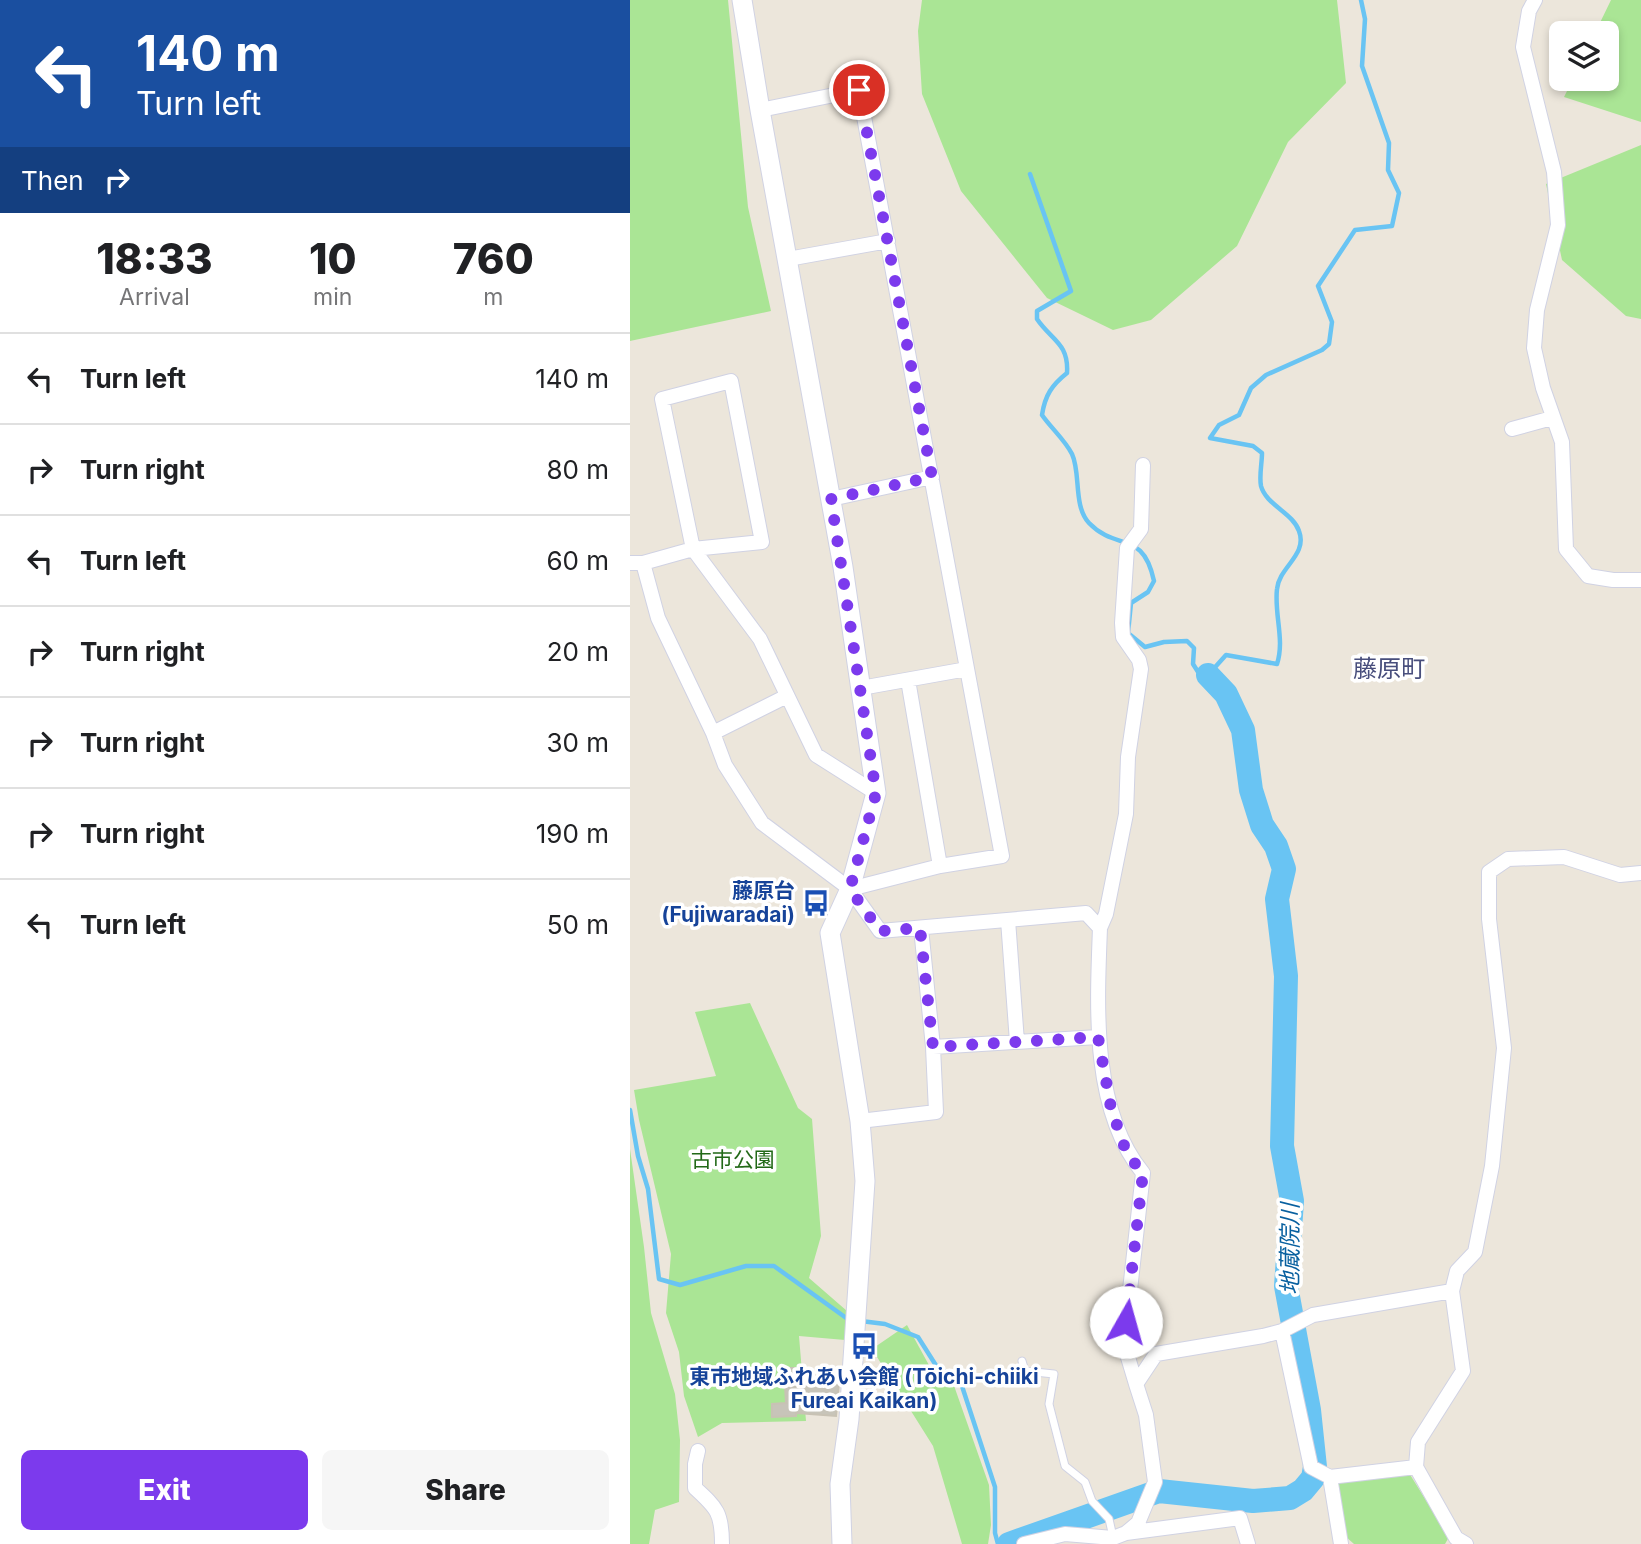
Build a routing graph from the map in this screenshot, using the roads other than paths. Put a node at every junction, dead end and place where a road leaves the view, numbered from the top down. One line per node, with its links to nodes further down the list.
1 (742, 0): 3 (street)
2 (1535, 0): 6 (street)
3 (760, 110): 4 (street); 5 (street)
4 (888, 241): 5 (street); 9 (street)
5 (788, 258): 10 (street)
6 (1552, 418): 7 (street); 13 (street)
7 (1512, 429)
8 (1143, 465): 25 (street)
9 (932, 477): 10 (street); 14 (street)
10 (831, 499): 16 (street)
11 (693, 549): 11 (street); 12 (street); 17 (street)
12 (637, 563): 18 (street)
13 (1641, 580)
14 (967, 669): 15 (street); 20 (street)
15 (908, 680): 16 (street); 20 (street)
16 (861, 688): 19 (street)
17 (787, 696): 18 (street); 19 (street)
18 (713, 733): 22 (street)
19 (876, 793): 22 (street)
20 (940, 866): 22 (street)
21 (1641, 873): 30 (street)
22 (850, 889): 24 (street); 29 (street)
23 (1008, 920): 24 (street); 25 (street); 27 (street)
24 (920, 928): 28 (street)
25 (1100, 928): 26 (street)
26 (1098, 1037): 27 (street); 33 (street)
27 (1017, 1042): 28 (street)
28 (933, 1047): 29 (street)
29 (860, 1121): 39 (street)
30 (1452, 1291): 31 (street); 35 (street)
31 (1289, 1327): 33 (street); 36 (street)
32 (1022, 1361): 37 (lane)
33 (1136, 1384): 37 (street)
34 (698, 1451): 38 (street)
35 (1416, 1466): 36 (street); 43 (street)
36 (1331, 1478): 42 (street)
37 (1119, 1536): 40 (street); 41 (street)
38 (722, 1544)
39 (842, 1544)
40 (1024, 1544)
41 (1248, 1544)
42 (1341, 1544)
43 (1466, 1544)

